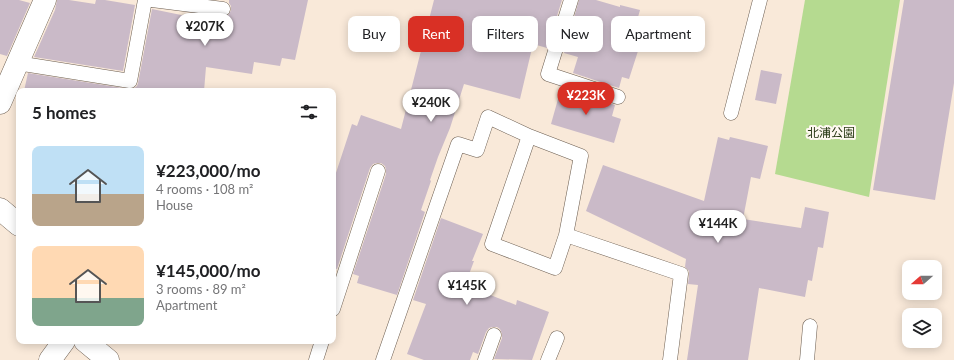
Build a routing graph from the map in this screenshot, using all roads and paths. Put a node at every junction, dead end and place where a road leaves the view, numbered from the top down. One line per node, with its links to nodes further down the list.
1 (45, 0): 7 (street)
2 (145, 0): 7 (lane)
3 (152, 0): 6 (lane)
4 (572, 0): 8 (lane)
5 (760, 0): 10 (lane)
6 (223, 9)
7 (10, 68): 9 (street)
8 (618, 97)
9 (0, 103)
10 (731, 113)
11 (529, 136): 15 (lane); 15 (lane); 26 (lane)
12 (378, 171): 16 (lane)
13 (0, 209): 14 (street)
14 (16, 222)
15 (566, 235): 29 (lane)
16 (336, 300)
17 (810, 326): 30 (lane)
18 (494, 336): 27 (lane)
19 (557, 338): 28 (lane)
20 (62, 344): 23 (street)
21 (89, 344): 24 (street)
22 (321, 344): 25 (lane)
23 (50, 360)
24 (108, 360)
25 (316, 360)
26 (383, 360)
27 (484, 360)
28 (548, 360)
29 (670, 360)
30 (807, 360)

